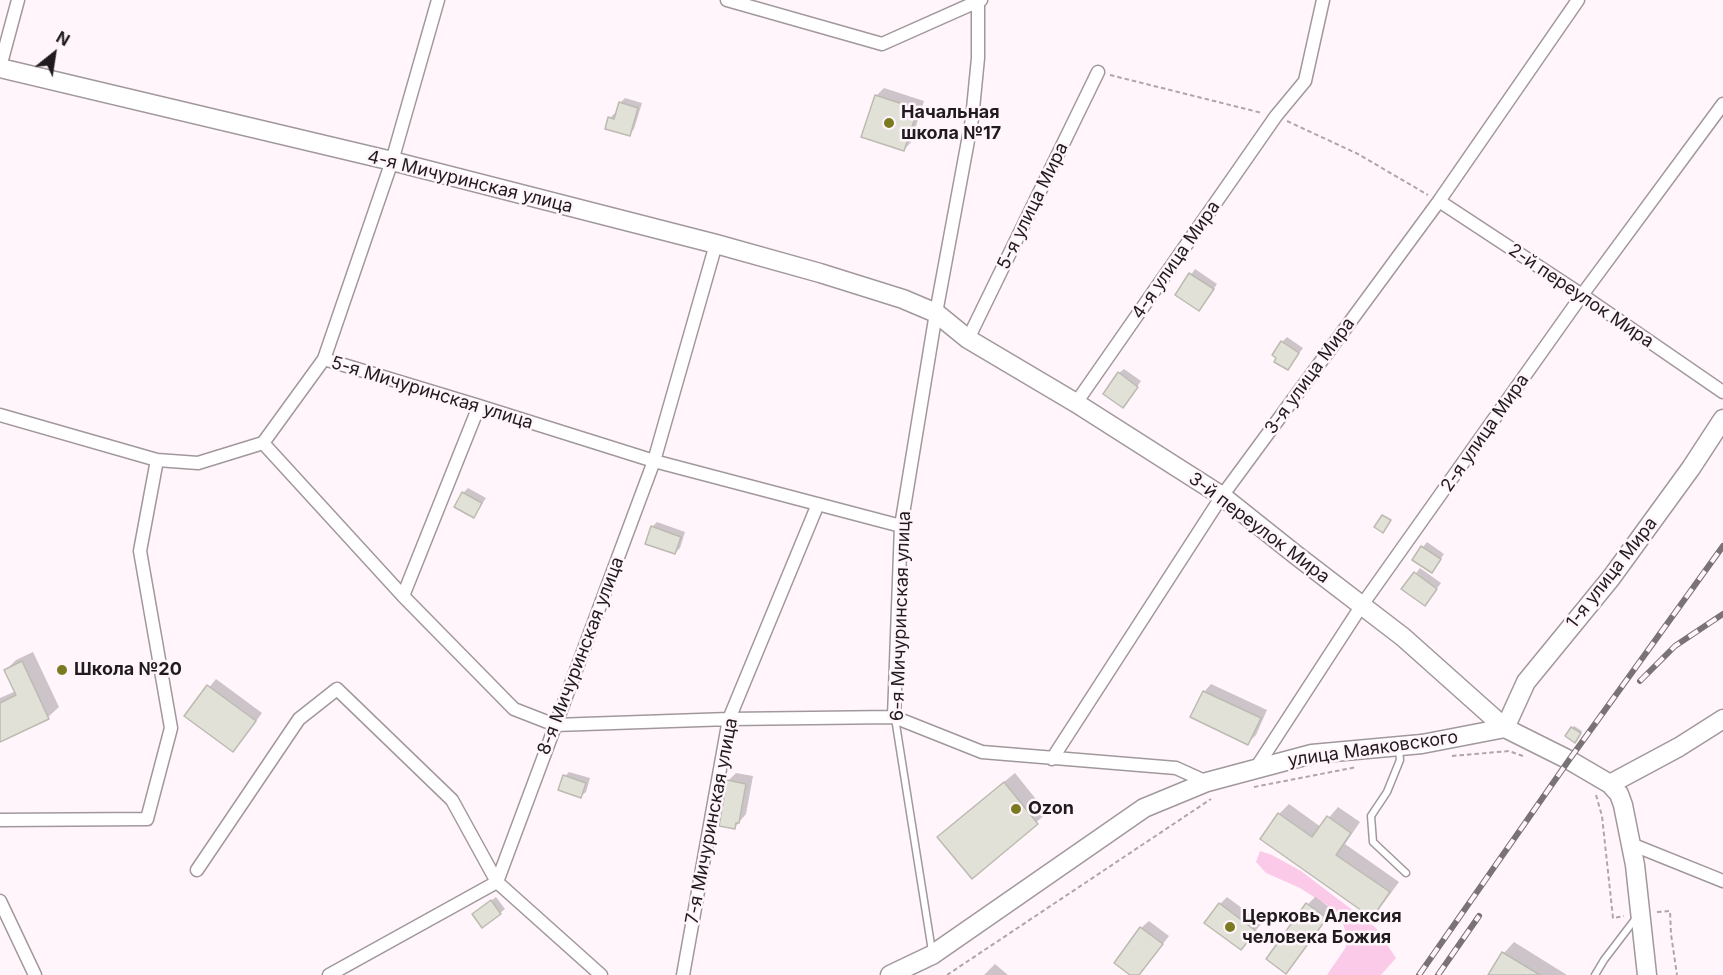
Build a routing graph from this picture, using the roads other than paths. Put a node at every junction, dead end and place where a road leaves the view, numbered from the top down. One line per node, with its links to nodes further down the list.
1 (18, 0): 7 (street)
2 (438, 0): 10 (street)
3 (727, 0): 6 (street)
4 (1323, 0): 18 (street, 4-я улица Мира)
5 (1578, 0): 11 (street, 3-я улица Мира)
6 (979, 1): 14 (street, 6-я Мичуринская улица)
7 (0, 68): 10 (street, 4-я Мичуринская улица)
8 (1098, 72): 15 (street, 5-я улица Мира)
9 (1723, 104): 13 (street, 2-я улица Мира)
10 (392, 161): 12 (street, 4-я Мичуринская улица); 16 (street)
11 (1439, 201): 13 (street, 2-й переулок Мира); 25 (street, 3-я улица Мира)
12 (716, 244): 14 (street, 4-я Мичуринская улица); 24 (street, 8-я Мичуринская улица)
13 (1582, 295): 17 (street, 2-й переулок Мира); 29 (street, 2-я улица Мира)
14 (936, 313): 15 (street, 3-й переулок Мира); 27 (street, 6-я Мичуринская улица)
15 (968, 339): 18 (street, 3-й переулок Мира)
16 (324, 359): 19 (street, 5-я Мичуринская улица); 22 (street, 5-я Мичуринская улица)
17 (1723, 392)
18 (1076, 403): 25 (street, 3-й переулок Мира)
19 (479, 405): 24 (street, 5-я Мичуринская улица); 28 (street)
20 (0, 415): 23 (street)
21 (1723, 419): 34 (street, 1-я улица Мира)
22 (263, 444): 23 (street); 28 (street)
23 (157, 460): 40 (street)
24 (654, 461): 26 (street, 5-я Мичуринская улица); 33 (street, 8-я Мичуринская улица)
25 (1222, 496): 29 (street, 3-й переулок Мира); 36 (street, 3-я улица Мира)
26 (818, 504): 27 (street, 5-я Мичуринская улица); 31 (street, 7-я Мичуринская улица)
27 (901, 526): 30 (street, 6-я Мичуринская улица)
28 (403, 596): 33 (street)
29 (1362, 605): 34 (street, 3-й переулок Мира); 37 (street, 2-я улица Мира)
30 (894, 717): 31 (street); 36 (street); 48 (lane, 6-я Мичуринская улица)
31 (729, 719): 33 (street); 52 (street, 7-я Мичуринская улица)
32 (1723, 719): 39 (street)
33 (555, 725): 45 (street, 8-я Мичуринская улица)
34 (1505, 728): 35 (street, улица Маяковского); 39 (street)
35 (1399, 746): 37 (street, улица Маяковского); 43 (lane)
36 (1052, 759): 38 (street)
37 (1256, 768): 38 (street, улица Маяковского)
38 (1212, 788): 48 (street, улица Маяковского)
39 (1602, 788): 41 (street)
40 (0, 820)
41 (1631, 844): 44 (street); 47 (street)
42 (197, 870): 45 (street)
43 (1406, 873)
44 (1723, 881)
45 (497, 882): 50 (street); 51 (street)
46 (1, 903): 49 (street)
47 (1640, 913): 54 (lane); 55 (street)
48 (932, 955): 53 (street, улица Маяковского)
49 (35, 975)
50 (329, 975)
51 (601, 975)
52 (683, 975)
53 (890, 975)
54 (1595, 975)
55 (1647, 975)

